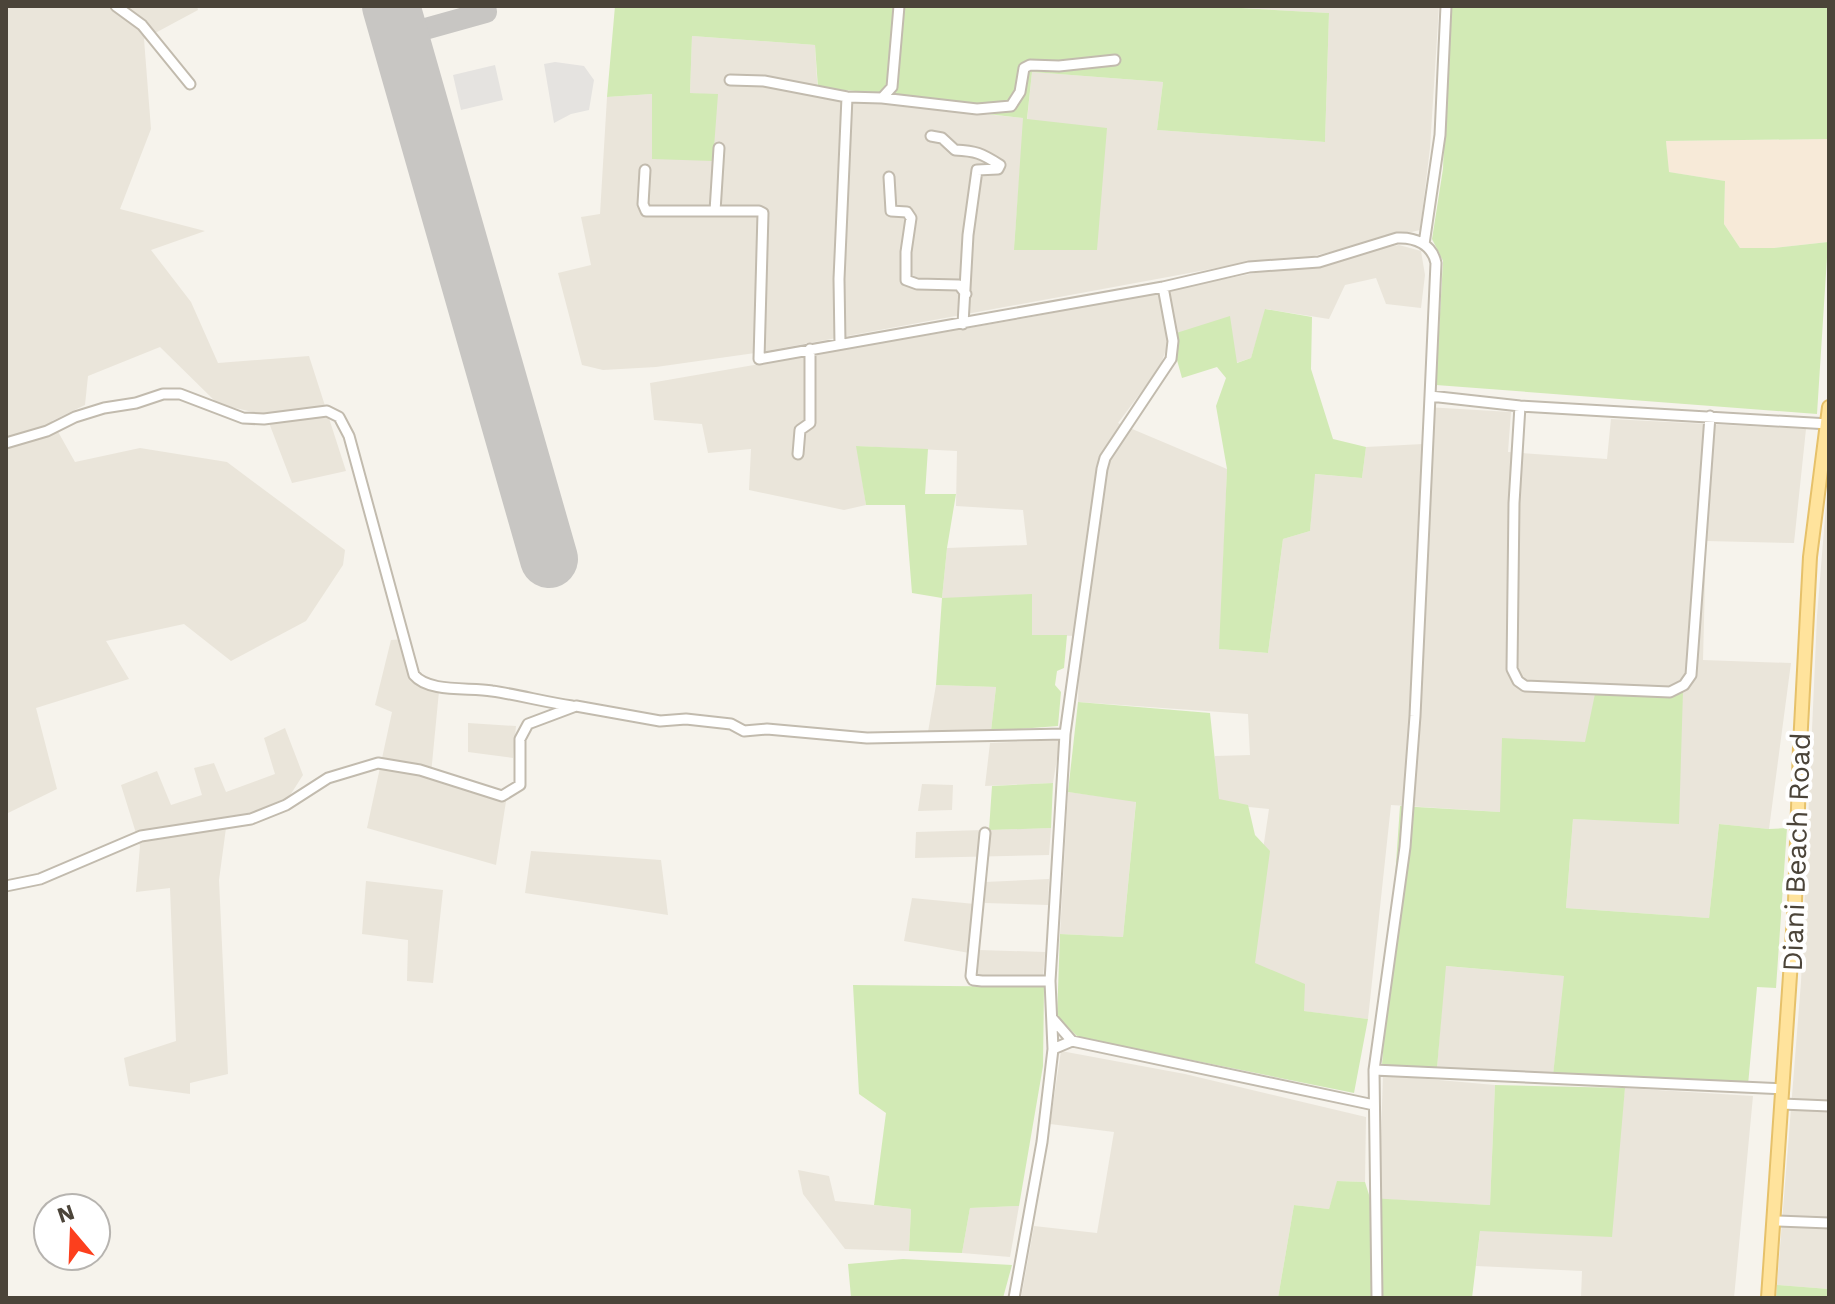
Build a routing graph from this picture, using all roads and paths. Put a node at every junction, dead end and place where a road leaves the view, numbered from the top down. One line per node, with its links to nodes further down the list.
1 (116, 6): 6 (street)
2 (899, 6): 8 (street)
3 (1446, 6): 14 (street)
4 (1115, 60): 8 (street)
5 (730, 80): 7 (street)
6 (190, 84)
7 (847, 97): 8 (street); 18 (street)
8 (882, 98)
9 (931, 136): 16 (street)
10 (719, 148): 13 (street)
11 (645, 170): 13 (street)
12 (889, 177): 16 (street)
13 (715, 211): 19 (street)
14 (1424, 244): 15 (street); 20 (street)
15 (1163, 287): 17 (street); 28 (street)
16 (966, 294): 17 (street)
17 (963, 324): 18 (street)
18 (840, 344): 19 (street)
19 (810, 349): 26 (street)
20 (1430, 396): 21 (street); 35 (street)
21 (1520, 406): 23 (street); 23 (street)
22 (1829, 407): 24 (main road, Diani Beach Road)
23 (1710, 416): 24 (street)
24 (1828, 424): 36 (main road, Diani Beach Road)
25 (6, 443): 27 (street)
26 (798, 454)
27 (576, 706): 28 (street); 30 (street)
28 (1065, 734): 31 (street)
29 (985, 833): 31 (street)
30 (6, 886)
31 (1050, 981): 32 (street)
32 (1052, 1018): 33 (street); 34 (street)
33 (1072, 1041): 34 (street); 38 (street)
34 (1053, 1049): 42 (street)
35 (1374, 1070): 36 (street); 38 (street)
36 (1783, 1089): 37 (main road, Diani Beach Road)
37 (1782, 1104): 39 (street); 40 (main road, Diani Beach Road)
38 (1374, 1105): 43 (street)
39 (1829, 1106)
40 (1775, 1221): 41 (street); 44 (main road, Diani Beach Road)
41 (1829, 1223)
42 (1014, 1298)
43 (1377, 1298)
44 (1768, 1298)

